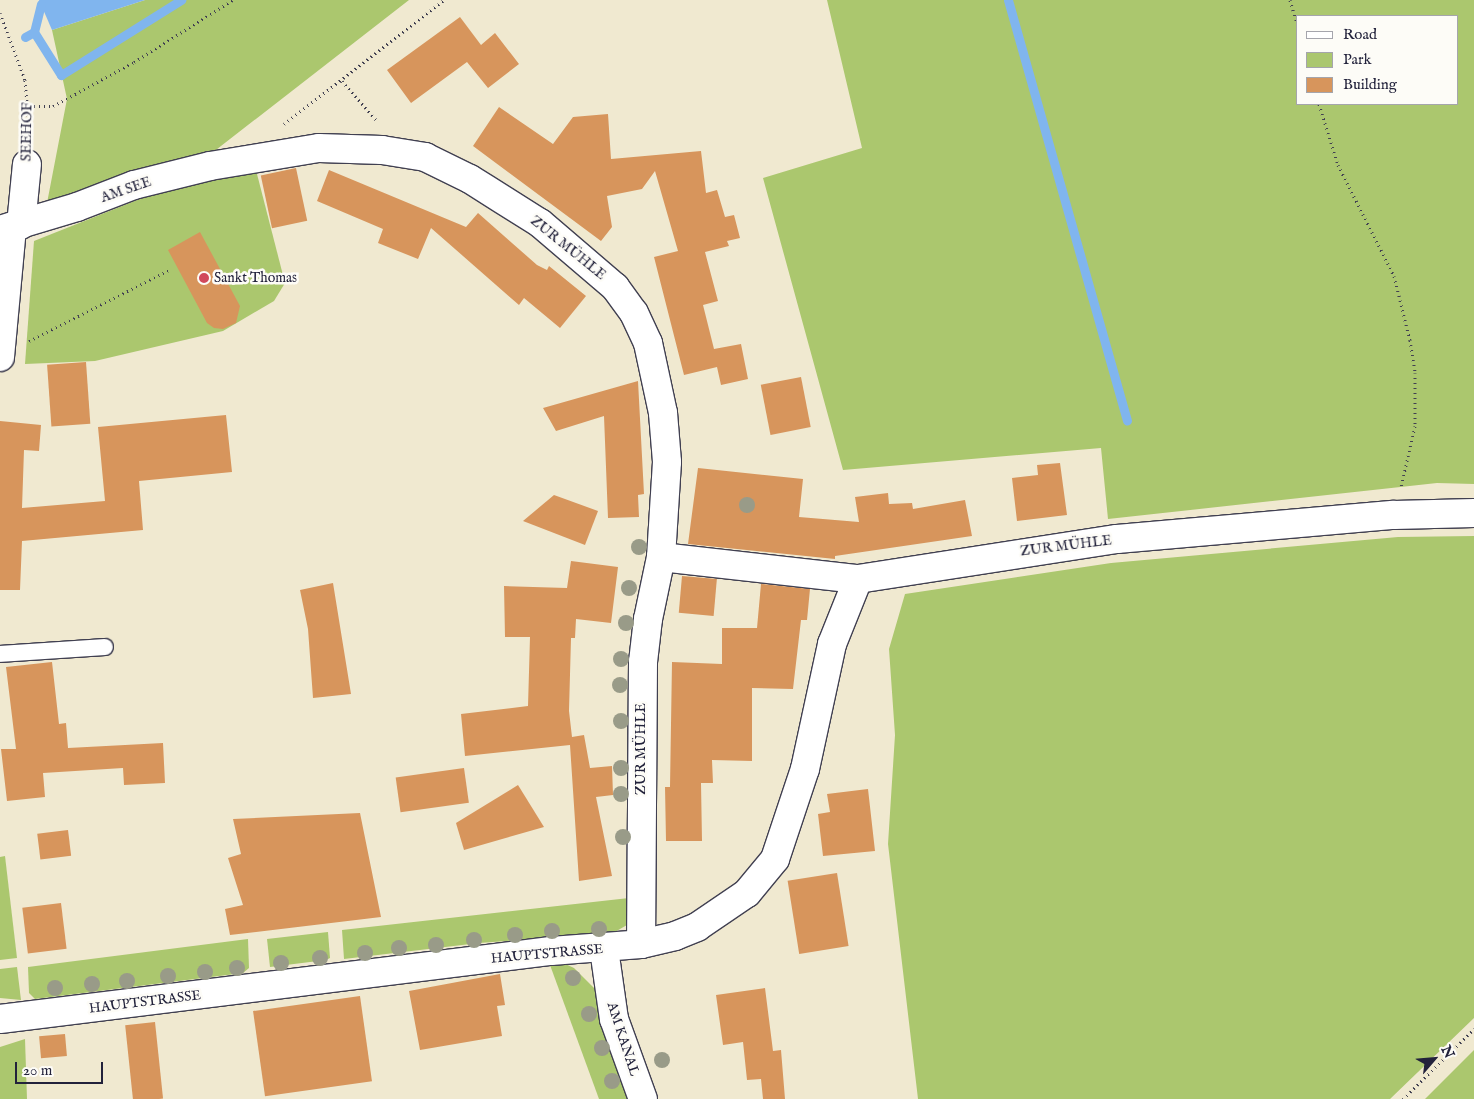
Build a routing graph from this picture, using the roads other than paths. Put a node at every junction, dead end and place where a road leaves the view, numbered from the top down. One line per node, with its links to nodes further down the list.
1 (253, 157): 3 (street, AM SEE); 6 (street, ZUR MÜHLE)
2 (27, 164): 3 (street, SEEHOF)
3 (11, 227): 4 (street, SEEHOF)
4 (1, 351)
5 (1474, 513): 7 (street, ZUR MÜHLE)
6 (661, 556): 7 (street, ZUR MÜHLE); 10 (street, ZUR MÜHLE)
7 (858, 579): 10 (street, HAUPTSTRASSE)
8 (105, 646): 9 (lane)
9 (0, 654)
10 (641, 944): 11 (street, HAUPTSTRASSE)
11 (604, 949): 12 (street, HAUPTSTRASSE); 13 (street, AM KANAL)
12 (0, 1019)
13 (643, 1099)

